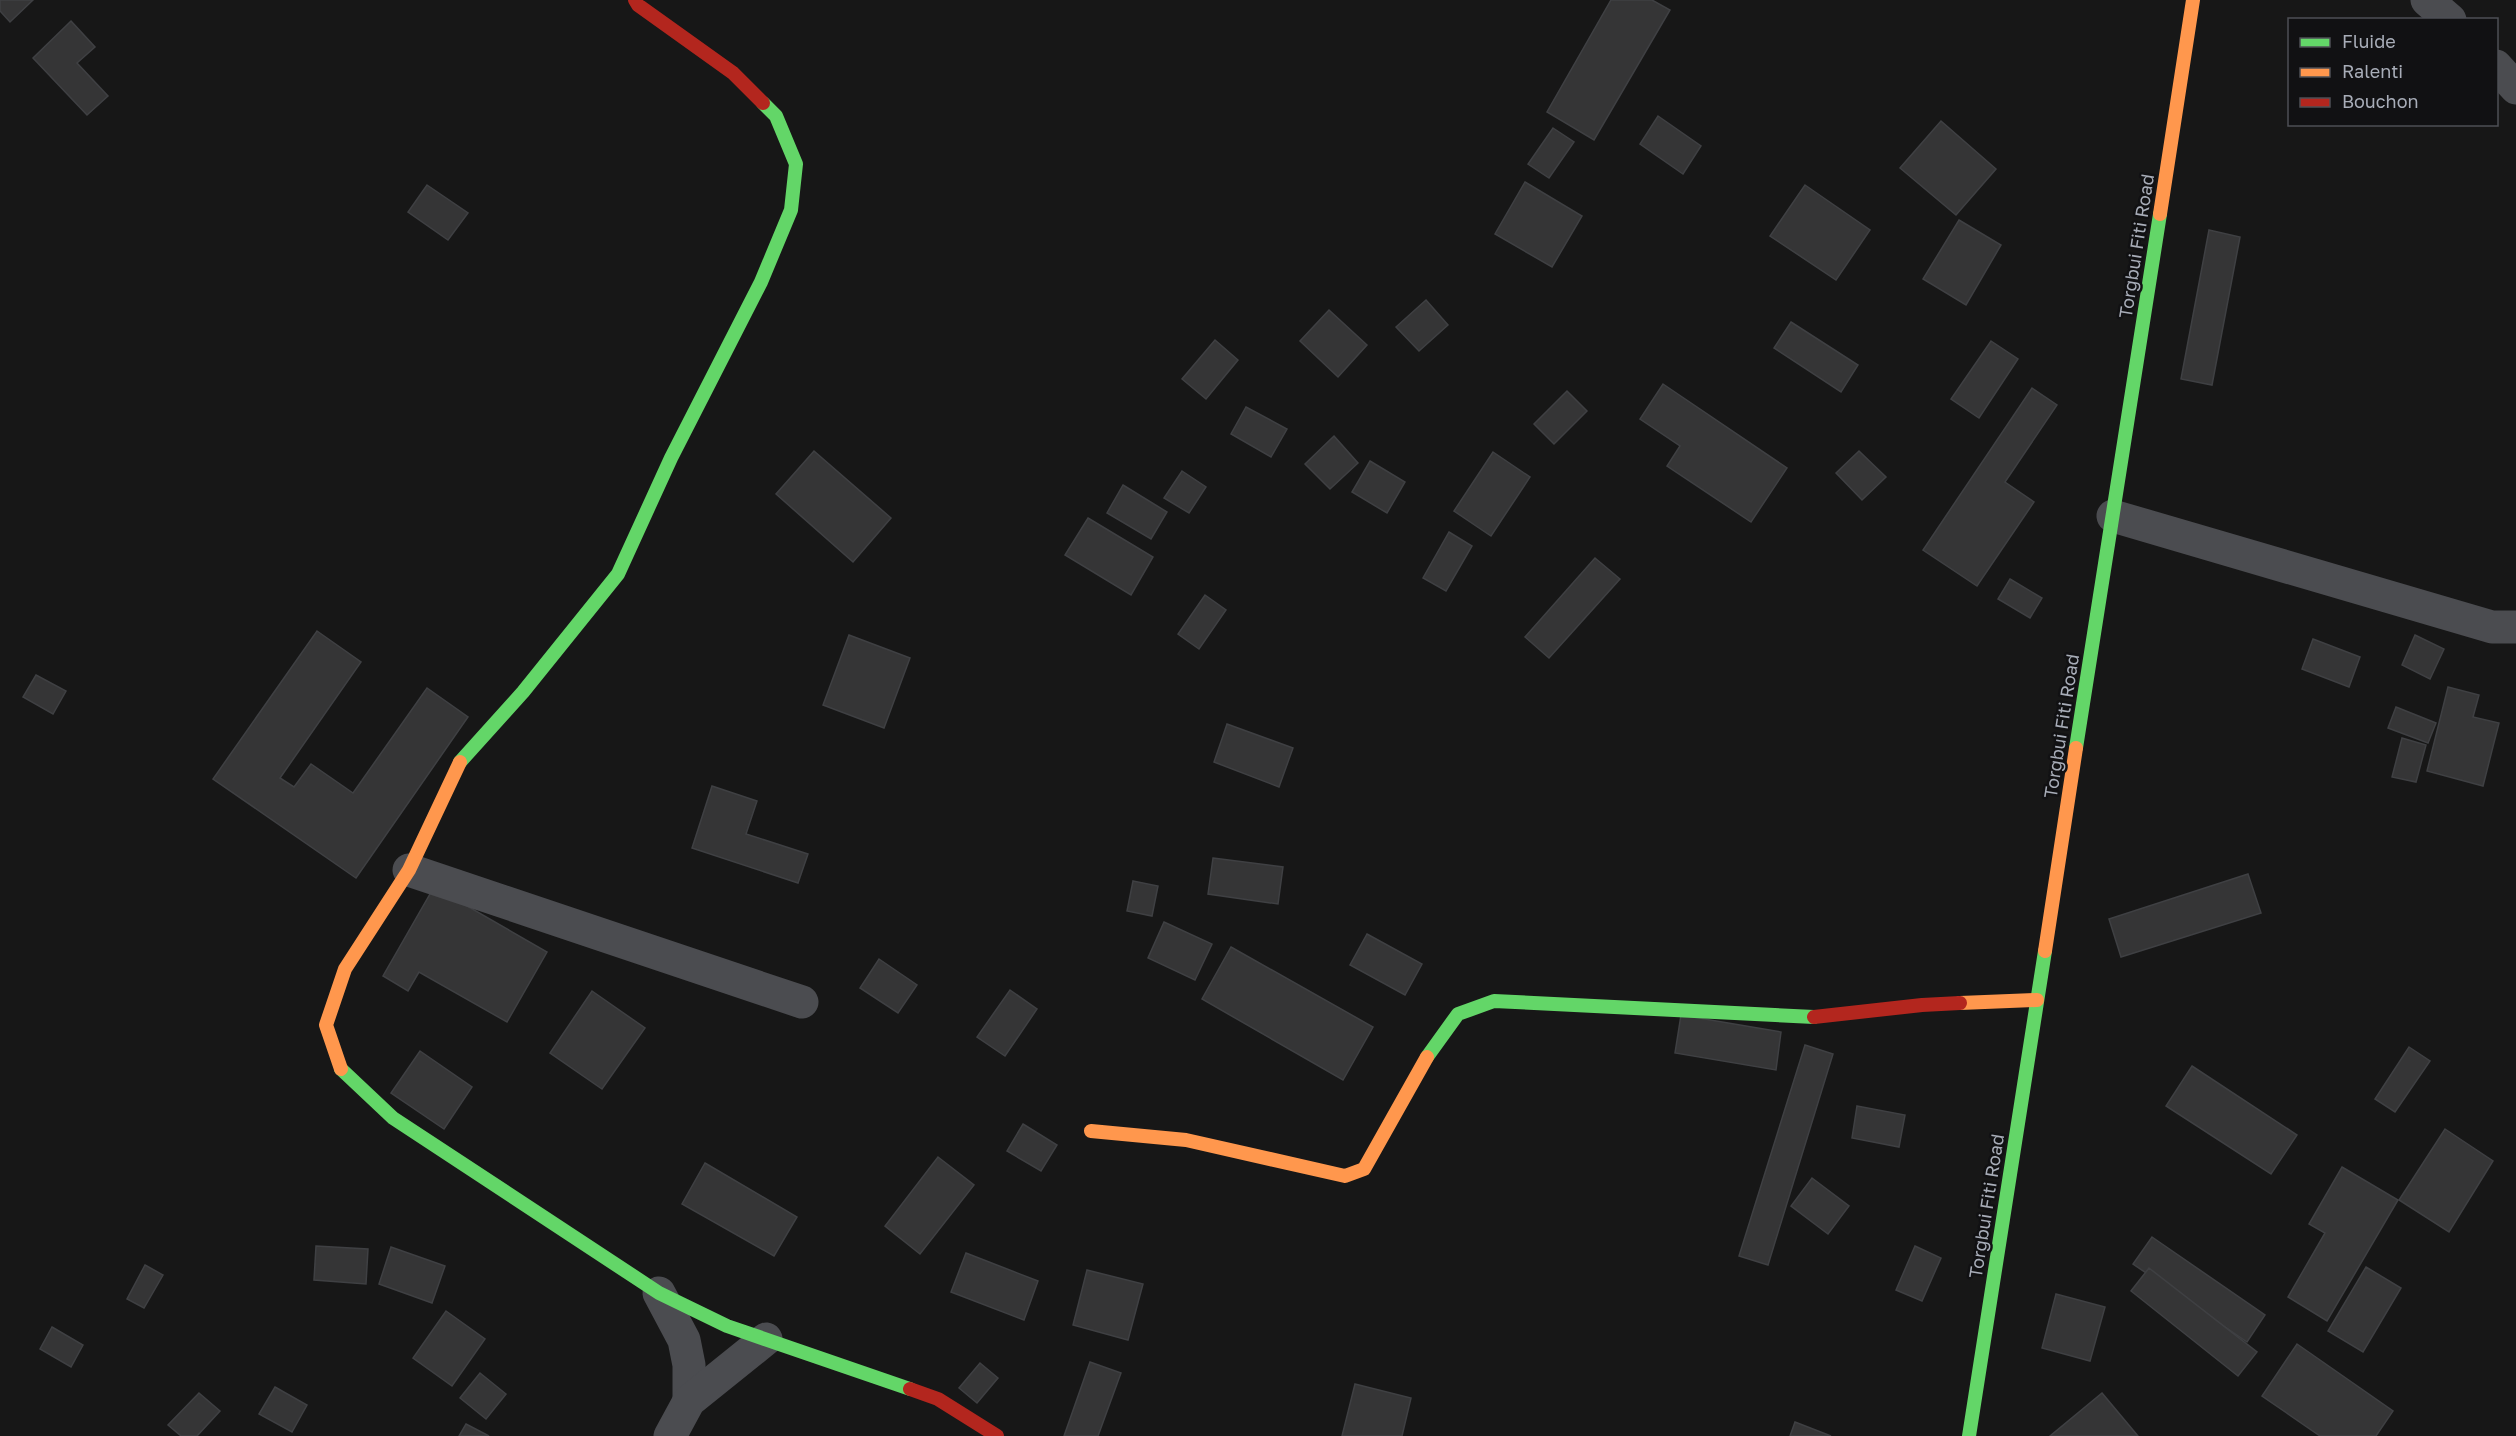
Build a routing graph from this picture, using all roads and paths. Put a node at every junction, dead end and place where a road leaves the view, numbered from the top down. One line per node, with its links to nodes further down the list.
1 (635, 0): 9 (street)
2 (2193, 0): 7 (street, Torgbui Fiti Road)
3 (2427, 0): 4 (street)
4 (2448, 18)
5 (2498, 68): 6 (street)
6 (2516, 88)
7 (2113, 516): 8 (street); 10 (street, Torgbui Fiti Road)
8 (2516, 627)
9 (409, 870): 11 (street); 13 (street)
10 (2037, 1000): 12 (street); 18 (street, Torgbui Fiti Road)
11 (802, 1002)
12 (1091, 1131)
13 (659, 1293): 14 (street); 15 (street)
14 (765, 1339): 15 (street); 17 (street)
15 (689, 1401): 16 (street)
16 (670, 1436)
17 (997, 1436)
18 (1969, 1436)

